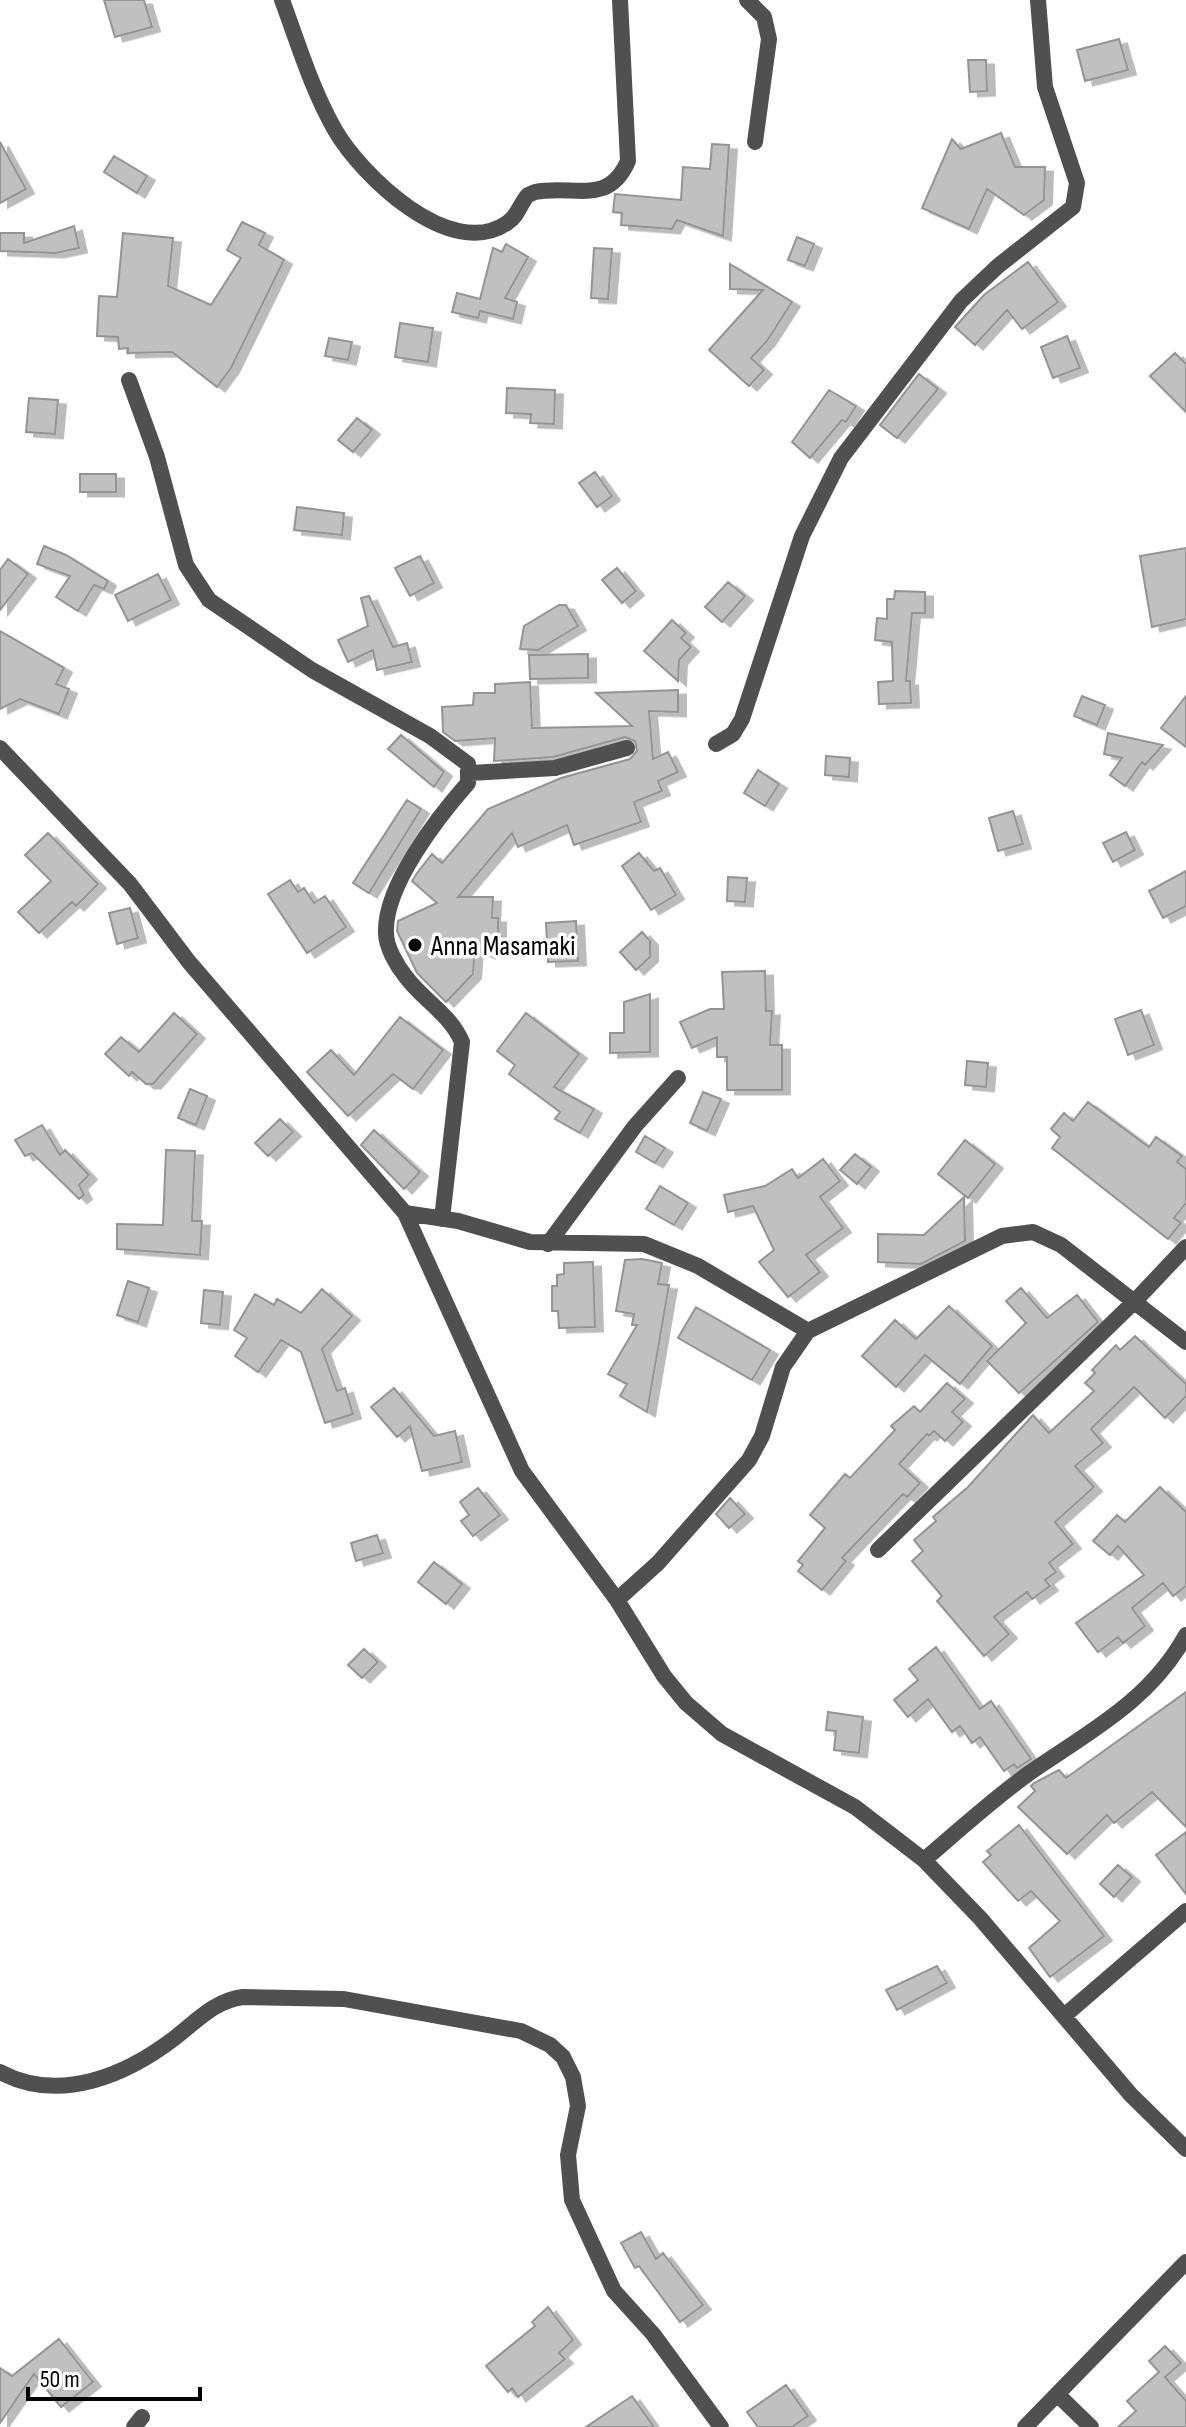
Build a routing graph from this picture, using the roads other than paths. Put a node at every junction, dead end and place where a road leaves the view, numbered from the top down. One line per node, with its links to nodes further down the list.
1 (282, 0): 2 (street)
2 (620, 0)
3 (747, 0): 5 (street)
4 (1038, 0): 7 (street)
5 (755, 142)
6 (129, 380): 10 (street)
7 (716, 744)
8 (0, 748): 12 (street)
9 (627, 748): 10 (street)
10 (470, 773): 13 (street)
11 (678, 1078): 14 (street)
12 (405, 1213): 13 (street); 20 (street)
13 (442, 1219): 14 (street)
14 (548, 1244): 17 (street)
15 (1186, 1247): 16 (street)
16 (1135, 1301): 17 (street); 18 (street); 19 (street)
17 (808, 1331): 20 (street)
18 (1186, 1342)
19 (878, 1550)
20 (617, 1600): 22 (street)
21 (1186, 1635): 22 (street)
22 (924, 1860): 24 (street)
23 (1186, 1911): 24 (street)
24 (1064, 2016): 26 (street)
25 (0, 2072): 29 (street)
26 (1186, 2149)
27 (1186, 2262): 28 (street)
28 (1058, 2395): 30 (street); 31 (street)
29 (721, 2427)
30 (1025, 2427)
31 (1091, 2427)

